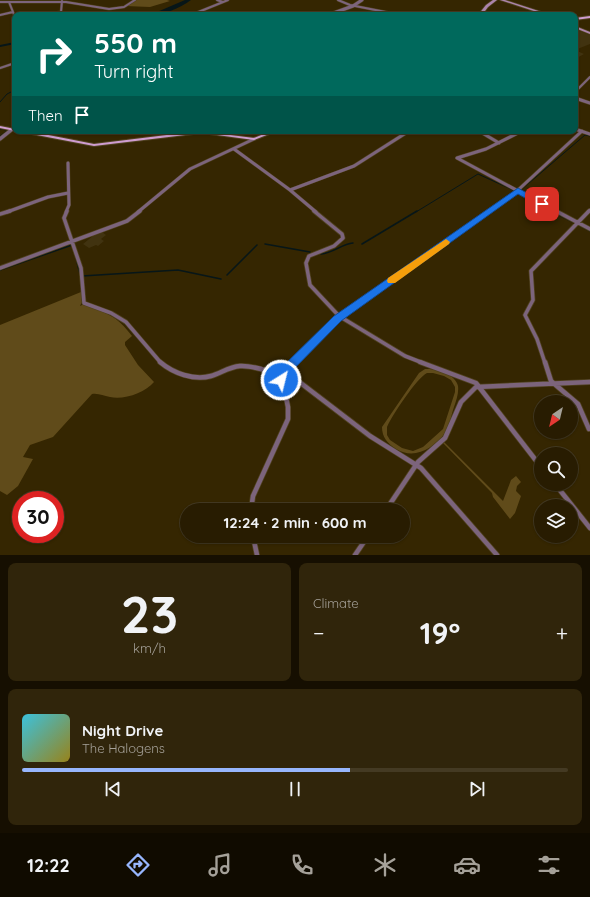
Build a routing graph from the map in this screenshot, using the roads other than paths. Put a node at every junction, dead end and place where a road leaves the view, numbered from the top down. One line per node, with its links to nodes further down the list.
1 (133, 0): 8 (street)
2 (217, 0): 11 (street)
3 (228, 0): 11 (street)
4 (338, 0): 12 (street)
5 (362, 0): 12 (street)
6 (495, 0): 19 (main road)
7 (502, 0): 20 (main road)
8 (62, 1): 10 (street); 15 (street)
9 (0, 2): 10 (street)
10 (9, 2): 14 (street)
11 (224, 2): 16 (street)
12 (353, 6): 17 (street); 18 (street)
13 (12, 12): 21 (street)
14 (13, 12)
15 (61, 12)
16 (199, 12)
17 (336, 12)
18 (385, 12)
19 (482, 12)
20 (540, 12)
21 (0, 14)
22 (590, 17): 23 (main road)
23 (578, 19)
24 (578, 28): 25 (main road)
25 (590, 34)
26 (12, 64): 27 (street)
27 (0, 68)
28 (590, 77): 29 (street)
29 (578, 89)
30 (578, 99): 31 (street)
31 (590, 103)
32 (0, 127): 33 (main road)
33 (12, 129)
34 (12, 130): 45 (street)
35 (578, 130): 36 (street)
36 (582, 132): 44 (street); 51 (street)
37 (36, 134): 38 (main road)
38 (186, 134)
39 (217, 134): 46 (main road)
40 (267, 134): 46 (main road)
41 (404, 134): 50 (street)
42 (484, 134): 47 (street)
43 (516, 134): 47 (street)
44 (590, 134)
45 (0, 138)
46 (254, 139): 48 (street)
47 (499, 142): 51 (street)
48 (234, 149): 50 (street); 57 (street)
49 (68, 163): 52 (street)
50 (290, 190): 59 (street)
51 (518, 191): 55 (street); 59 (street)
52 (68, 193): 54 (street); 57 (street)
53 (590, 210): 55 (street)
54 (0, 214)
55 (578, 223): 56 (street); 63 (street)
56 (590, 229)
57 (73, 242): 58 (street); 61 (street)
58 (0, 268)
59 (340, 317): 60 (street); 64 (street)
60 (285, 371): 61 (street); 67 (street)
61 (282, 375): 69 (street)
62 (590, 382): 63 (street)
63 (553, 384): 64 (street); 65 (street)
64 (479, 386): 66 (street); 67 (street)
65 (588, 429)
66 (534, 458)
67 (416, 465): 70 (street); 76 (street)
68 (561, 491): 71 (street)
69 (252, 503)
70 (391, 503)
71 (590, 528)
72 (254, 543): 74 (street)
73 (363, 543): 75 (street)
74 (256, 555)
75 (355, 555)
76 (497, 555)

